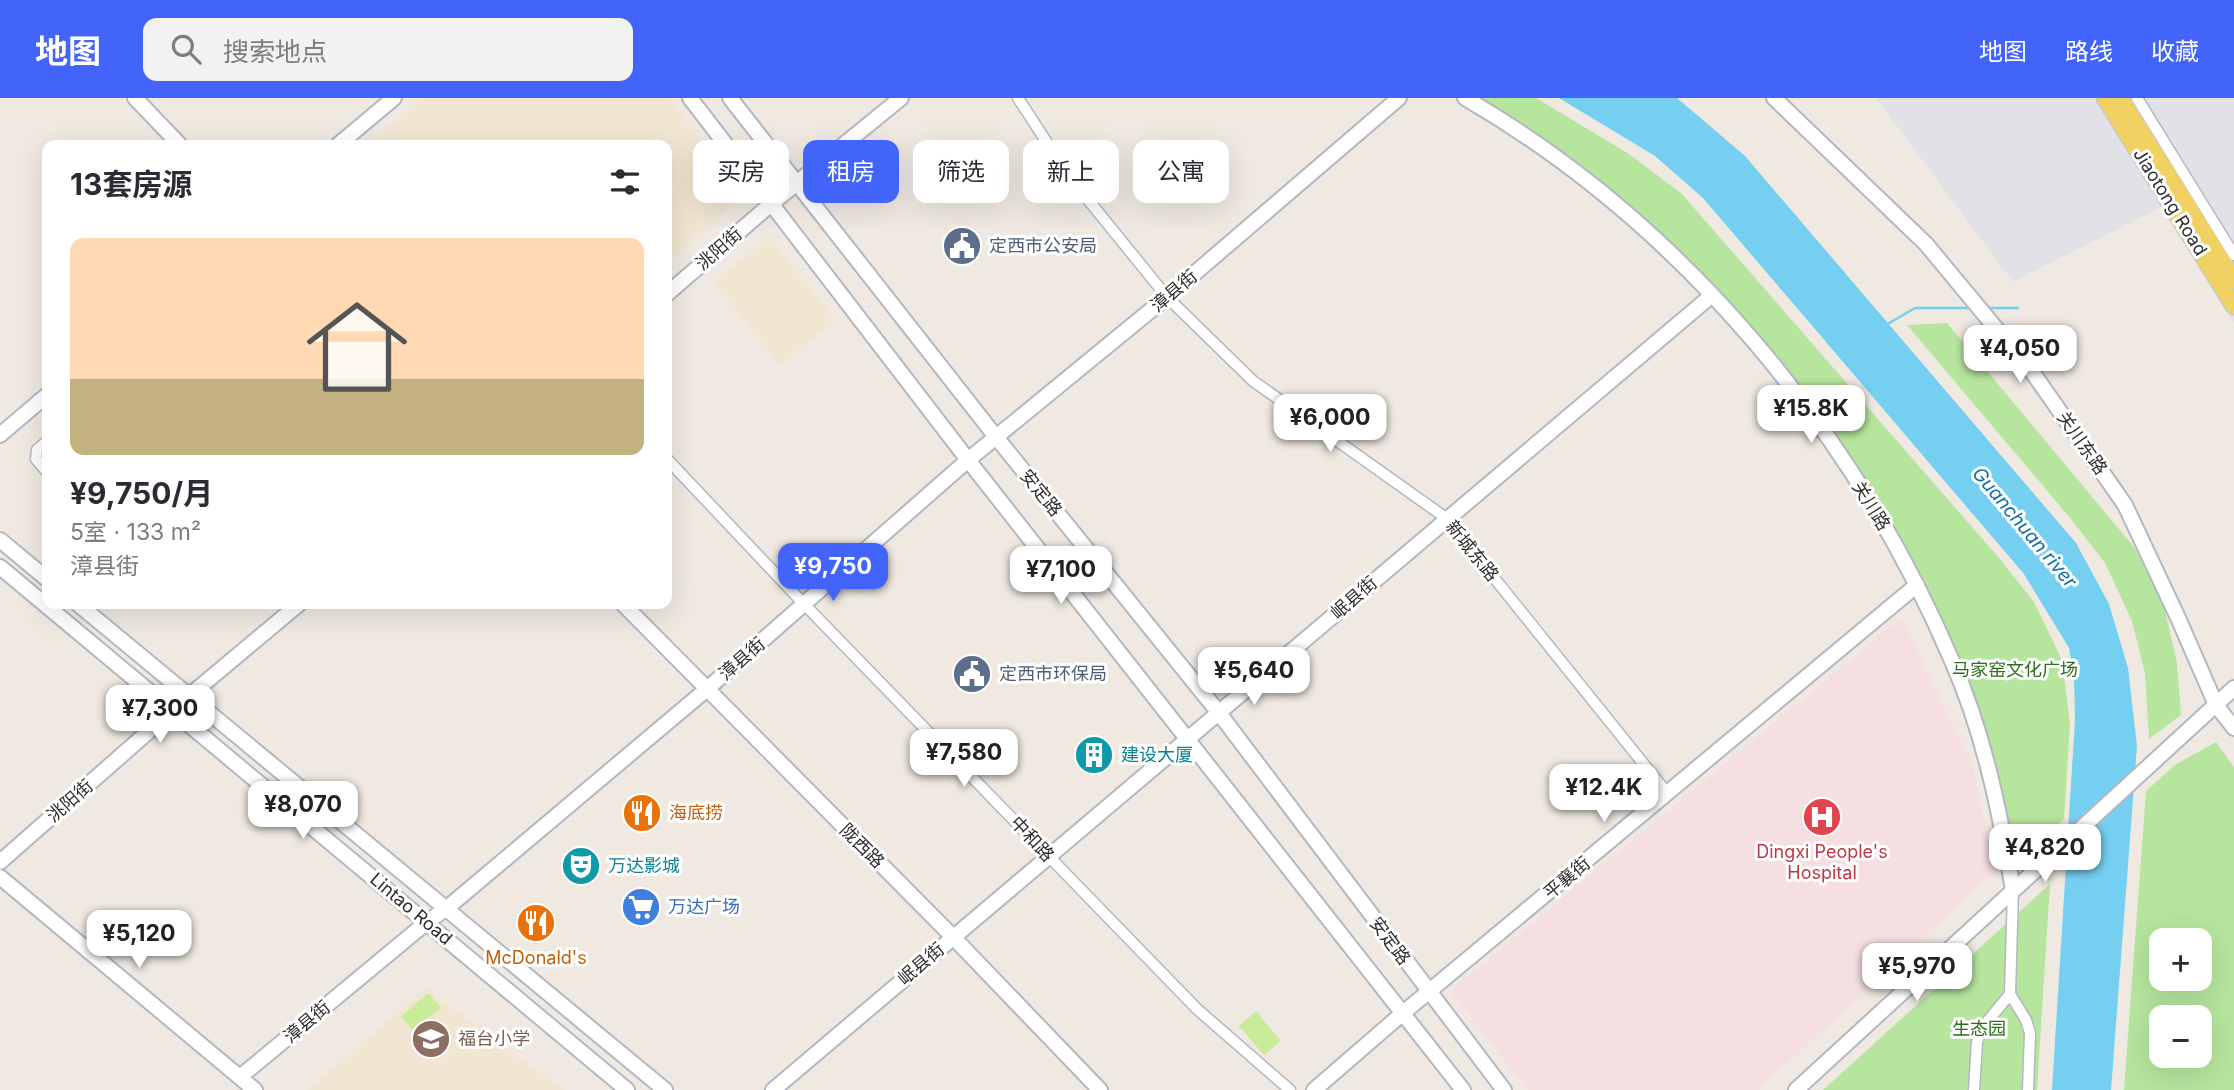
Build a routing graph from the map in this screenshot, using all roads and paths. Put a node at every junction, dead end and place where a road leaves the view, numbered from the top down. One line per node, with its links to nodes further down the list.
1 (135, 98): 13 (street)
2 (394, 98): 14 (street)
3 (691, 98): 16 (street, 安定路)
4 (730, 98): 15 (street, 安定路)
5 (901, 98): 15 (street, 洮阳街)
6 (1018, 98): 21 (street, 新城东路)
7 (1399, 98): 21 (street, 漳县街)
8 (1465, 98): 20 (street, 关川路)
9 (1774, 98): 44 (street, 关川东路)
10 (2105, 98): 22 (main road, Jiaotong Road)
11 (2120, 98): 18 (main road, Jiaotong Road)
12 (2137, 98): 17 (street)
13 (175, 140)
14 (344, 140)
15 (796, 184): 16 (street, 洮阳街); 25 (street, 安定路)
16 (771, 204): 19 (street, 洮阳街); 27 (street, 安定路)
17 (2234, 254)
18 (2234, 280)
19 (672, 290)
20 (1711, 296): 30 (street, 岷县街); 34 (street, 关川路)
21 (1167, 297): 25 (street, 漳县街); 30 (street, 新城东路)
22 (2234, 306)
23 (42, 399): 24 (street)
24 (0, 435)
25 (996, 437): 27 (street, 漳县街); 46 (street, 安定路)
26 (42, 446): 29 (street)
27 (968, 460): 36 (street, 漳县街); 48 (street, 安定路)
28 (672, 463): 36 (street, 中和路)
29 (42, 466)
30 (1446, 518): 46 (street, 岷县街); 49 (street, 新城东路)
31 (0, 540): 33 (street)
32 (0, 567): 35 (street, Lintao Road)
33 (42, 575)
34 (1917, 585): 49 (street, 平襄街); 53 (street, 关川路)
35 (42, 602)
36 (804, 604): 42 (street, 漳县街); 50 (street, 中和路)
37 (50, 609): 45 (street, Lintao Road)
38 (84, 609): 43 (street, Lintao Road)
39 (293, 609): 43 (street, 洮阳街)
40 (628, 609): 42 (street, 陇西路)
41 (2234, 688): 44 (street)
42 (707, 690): 54 (street, 漳县街); 56 (street, 陇西路)
43 (189, 696): 45 (street, 洮阳街); 54 (street, Lintao Road)
44 (2216, 705): 47 (street, 关川东路); 53 (street)
45 (173, 711): 51 (street, 洮阳街); 55 (street, Lintao Road)
46 (1219, 713): 48 (street, 岷县街); 57 (street, 安定路)
47 (2234, 728)
48 (1188, 740): 50 (street, 岷县街); 59 (street, 安定路)
49 (1667, 793): 57 (street, 平襄街)
50 (1047, 856): 56 (street, 岷县街); 66 (street, 中和路)
51 (0, 862)
52 (0, 877): 60 (street)
53 (2013, 890): 58 (street); 70 (street)
54 (447, 908): 55 (street, 漳县街); 63 (street, Lintao Road)
55 (427, 922): 60 (street, 漳县街); 62 (street, Lintao Road)
56 (953, 937): 64 (street, 岷县街); 65 (street, 陇西路)
57 (1429, 993): 59 (street, 平襄街); 69 (street, 安定路)
58 (2010, 994): 71 (street); 72 (street)
59 (1403, 1013): 67 (street, 平襄街); 68 (street, 安定路)
60 (240, 1077): 61 (street)
61 (256, 1090)
62 (627, 1090)
63 (665, 1090)
64 (773, 1090)
65 (1100, 1090)
66 (1290, 1090)
67 (1314, 1090)
68 (1463, 1090)
69 (1504, 1090)
70 (1796, 1090)
71 (1974, 1090)
72 (2028, 1090)

